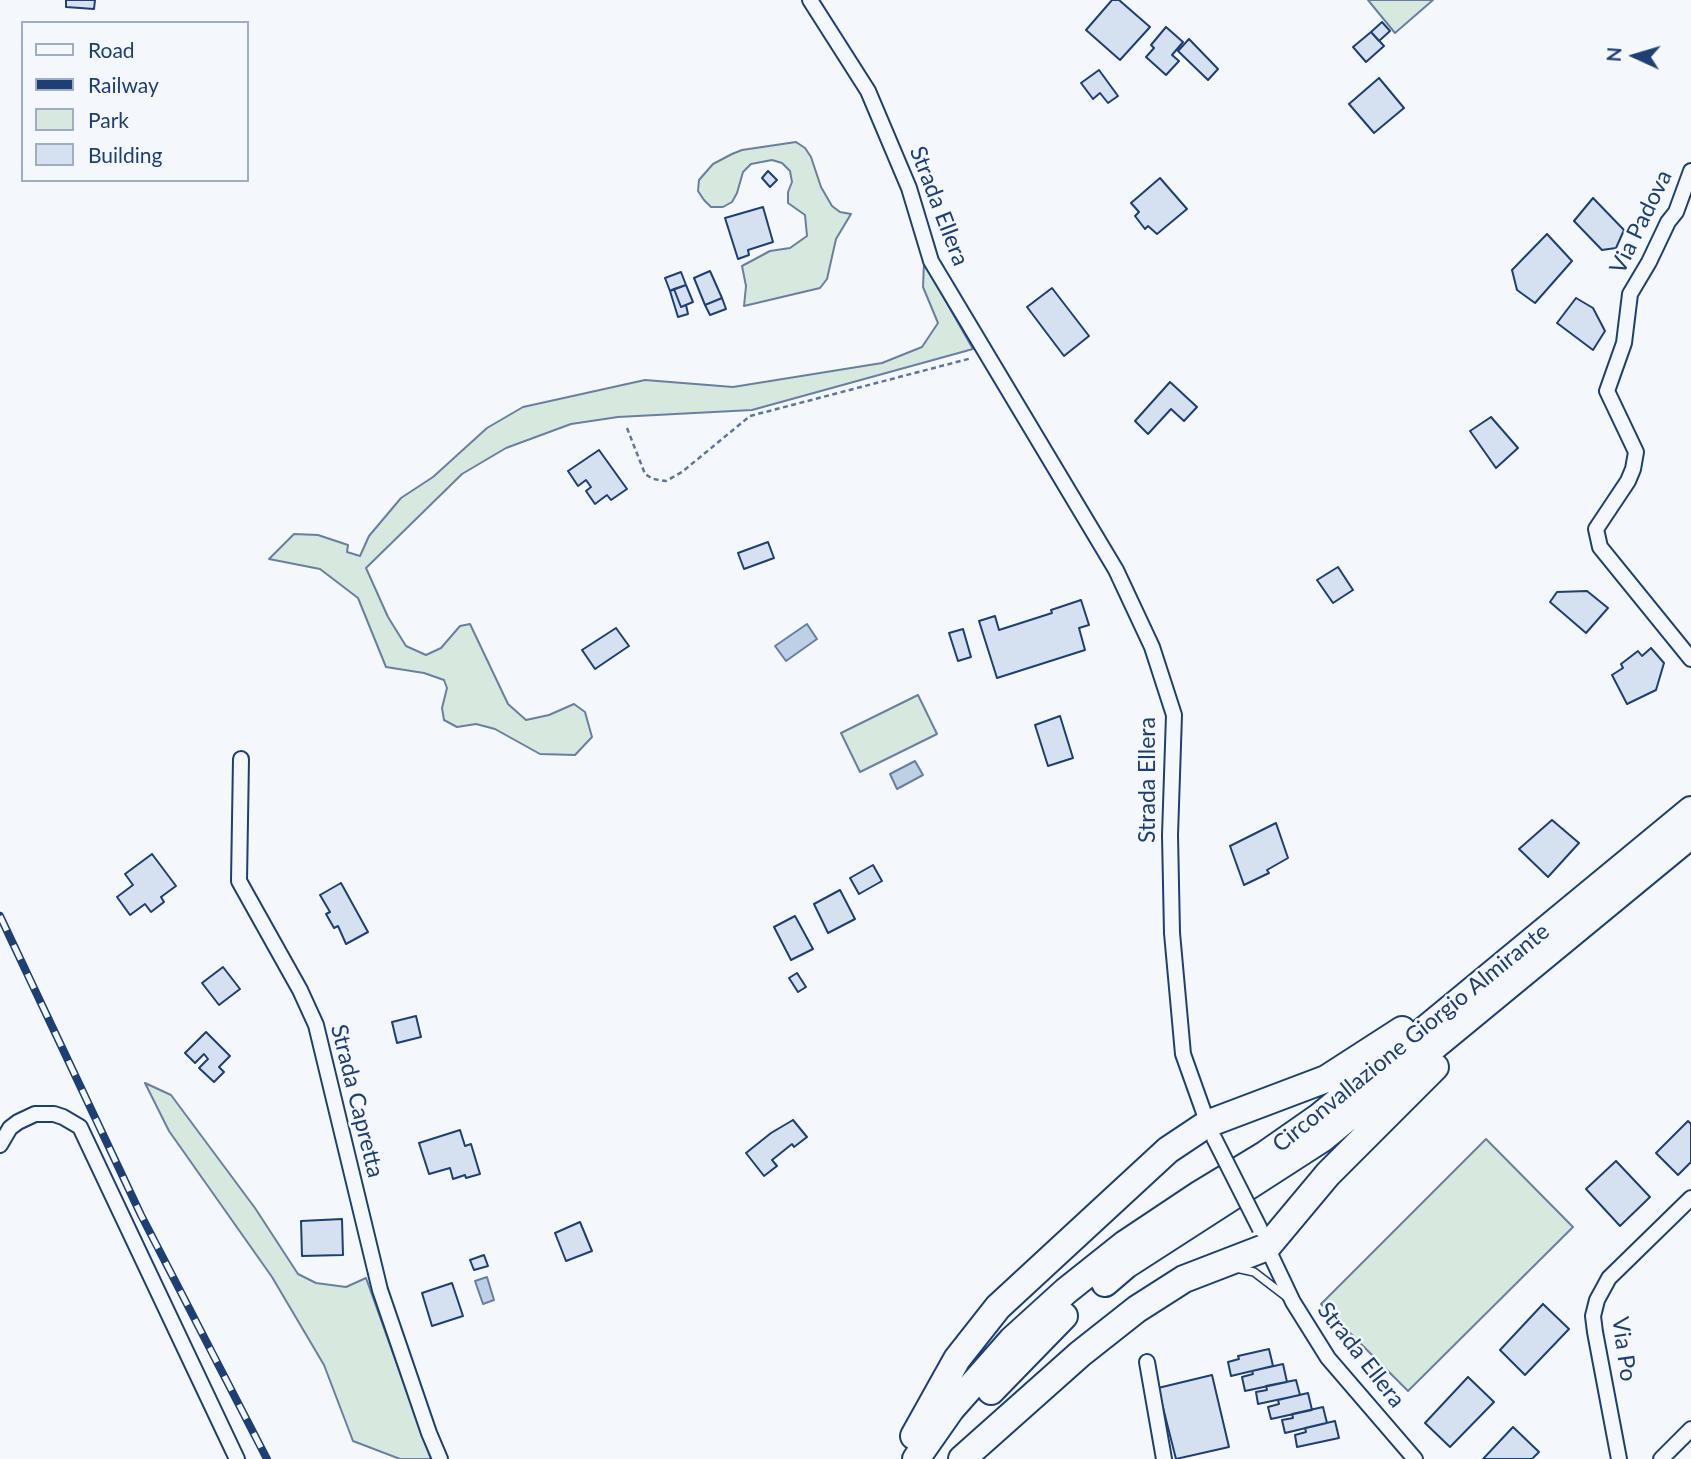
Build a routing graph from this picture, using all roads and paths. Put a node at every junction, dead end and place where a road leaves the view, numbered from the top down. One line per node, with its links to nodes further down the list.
1 (810, 0): 3 (street, Strada Ellera)
2 (1691, 171): 5 (street, Via Padova)
3 (985, 354): 4 (path); 10 (street, Strada Ellera)
4 (627, 428)
5 (1691, 659)
6 (241, 759): 19 (street, Strada Capretta)
7 (1691, 810): 9 (highway, Circonvallazione Giorgio Almirante)
8 (1691, 835): 9 (highway, Circonvallazione Giorgio Almirante)
9 (1477, 1000): 10 (highway); 13 (highway); 21 (highway, Circonvallazione Giorgio Almirante); 22 (highway, Circonvallazione Giorgio Almirante)
10 (1210, 1131): 13 (street, Strada Ellera, bridge); 20 (highway)
11 (1, 1136): 18 (street)
12 (1691, 1198): 26 (street, Via Po)
13 (1263, 1238): 14 (highway); 15 (street, Strada Ellera)
14 (1214, 1268): 15 (lane); 23 (highway)
15 (1293, 1302): 25 (street, Strada Ellera)
16 (1147, 1362): 24 (street)
17 (1691, 1429): 27 (street)
18 (237, 1459)
19 (440, 1459)
20 (901, 1459)
21 (916, 1459)
22 (938, 1459)
23 (962, 1459)
24 (1164, 1459)
25 (1415, 1459)
26 (1619, 1459)
27 (1661, 1459)

